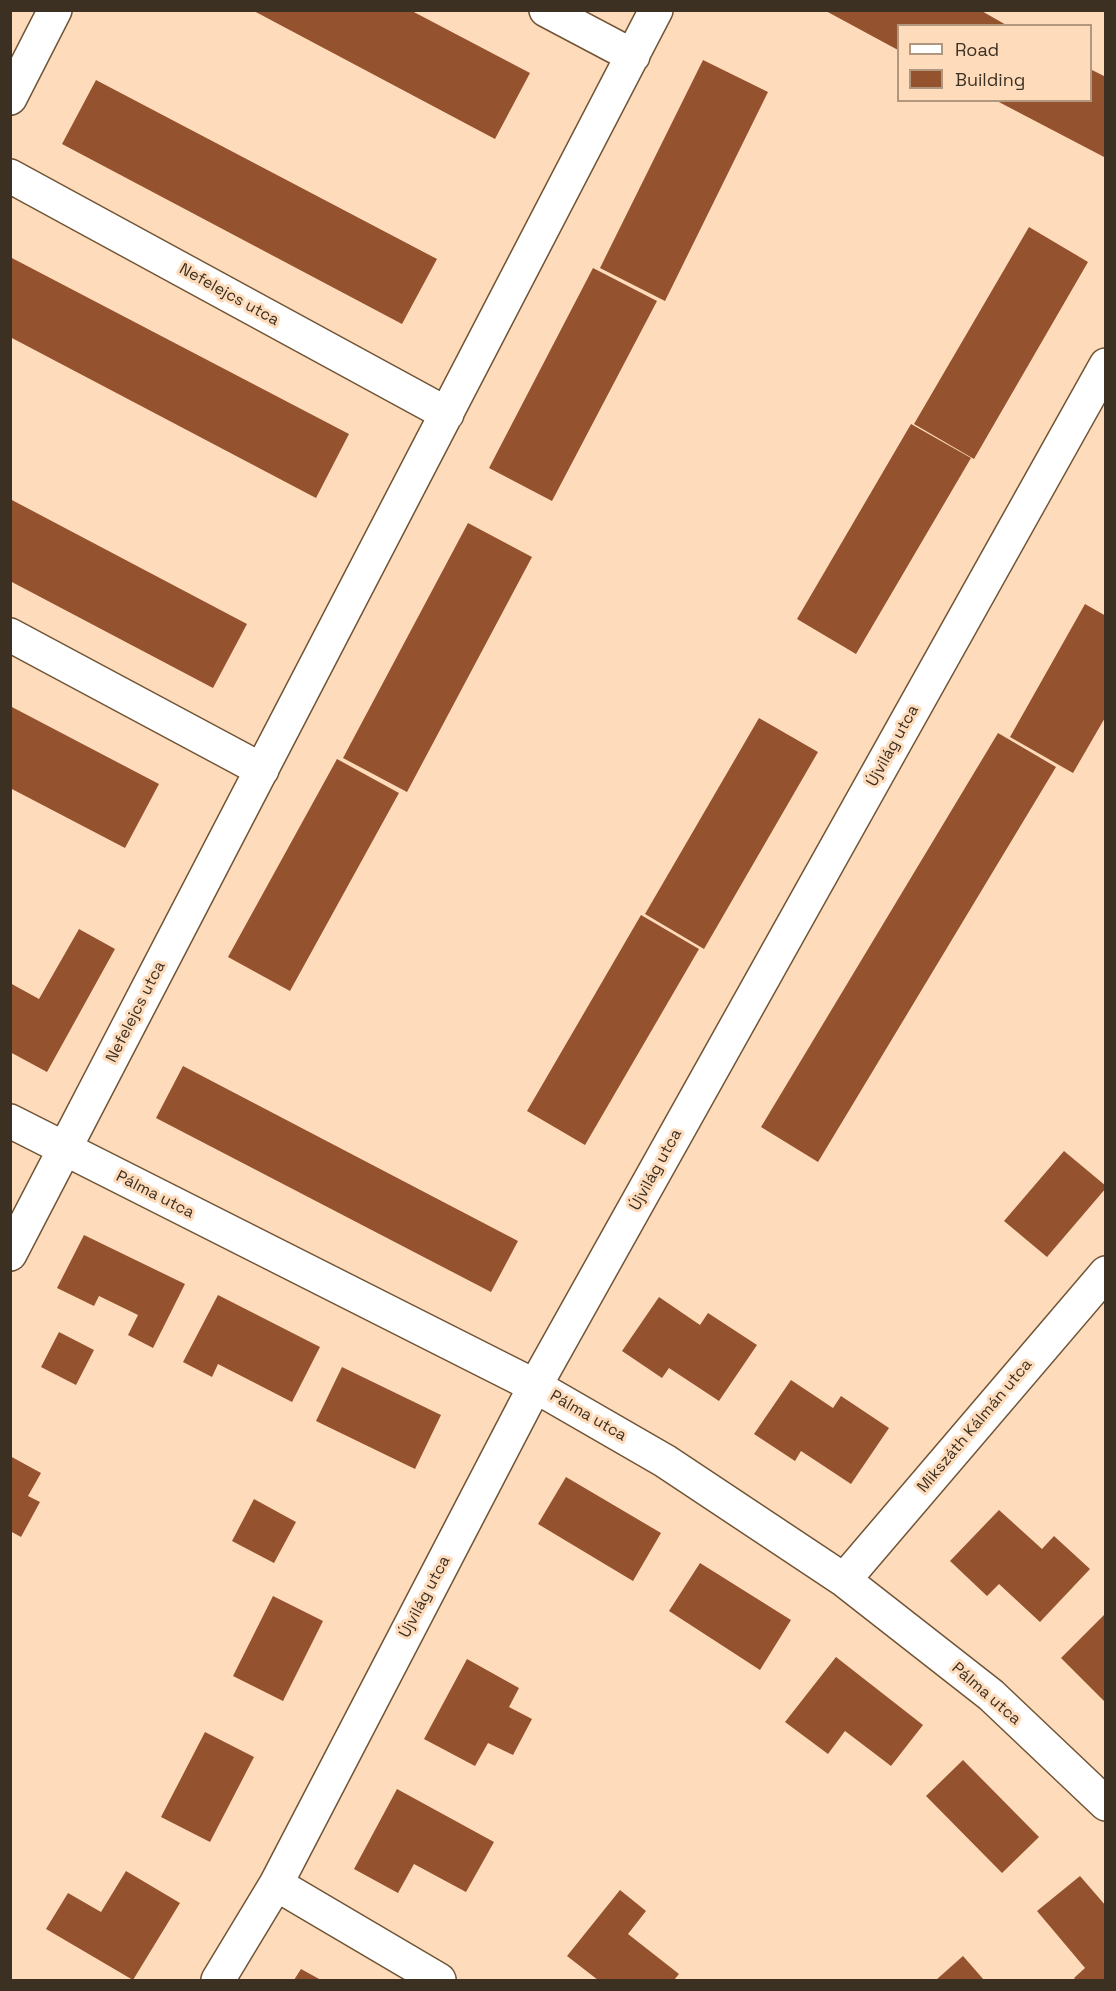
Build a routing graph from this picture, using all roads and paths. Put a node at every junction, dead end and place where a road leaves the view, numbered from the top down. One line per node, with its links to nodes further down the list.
1 (55, 10): 5 (street)
2 (546, 10): 4 (street)
3 (656, 10): 4 (street, Nefelejcs utca)
4 (633, 57): 8 (street, Nefelejcs utca)
5 (10, 98)
6 (10, 176): 8 (street, Nefelejcs utca)
7 (1106, 365): 15 (street, Újvilág utca)
8 (447, 414): 10 (street, Nefelejcs utca)
9 (10, 635): 10 (street)
10 (262, 770): 12 (street, Nefelejcs utca)
11 (10, 1121): 12 (street, Pálma utca)
12 (65, 1149): 13 (street, Nefelejcs utca); 15 (street, Pálma utca)
13 (10, 1254)
14 (1106, 1273): 16 (street, Mikszáth Kálmán utca)
15 (535, 1386): 16 (street, Pálma utca); 18 (street, Újvilág utca)
16 (844, 1580): 17 (street, Pálma utca)
17 (1106, 1804)
18 (276, 1884): 19 (street, Újvilág utca); 20 (street)
19 (218, 1980)
20 (439, 1980)

